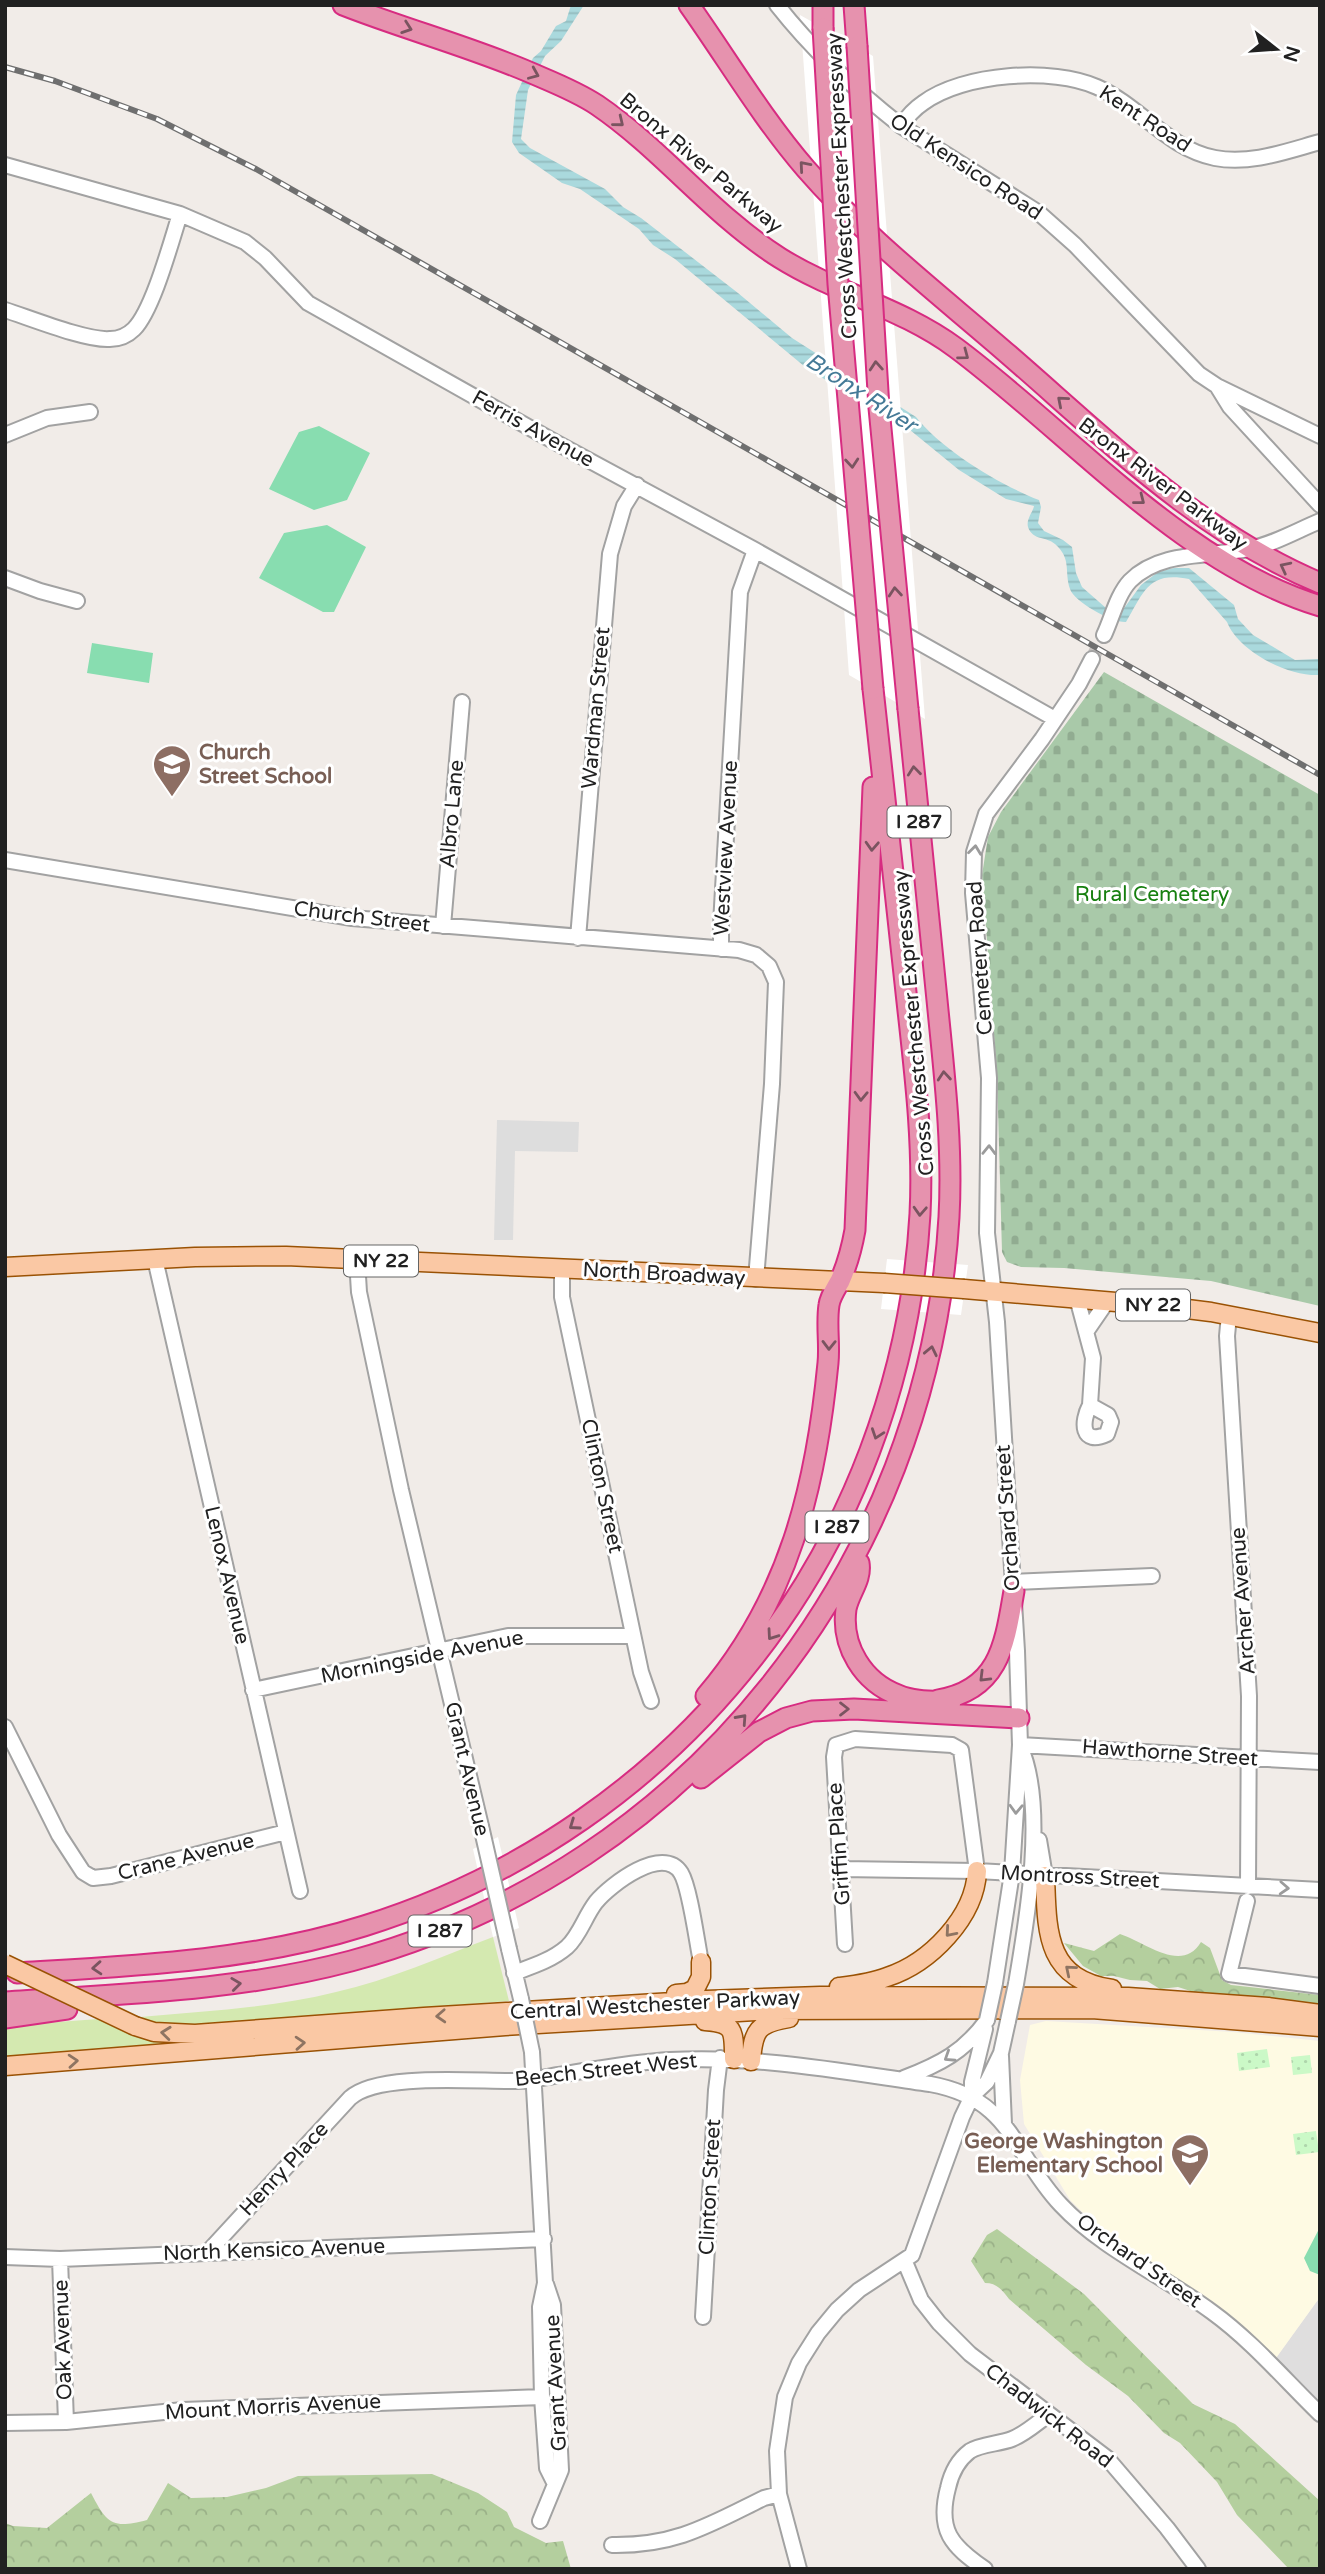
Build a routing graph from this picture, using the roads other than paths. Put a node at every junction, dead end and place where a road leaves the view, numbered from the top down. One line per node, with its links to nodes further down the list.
1 (343, 5): 20 (highway, Bronx River Parkway, one-way to 20)
2 (689, 5): 18 (highway, Bronx River Parkway, one-way to 2)
3 (777, 5): 6 (street, Old Kensico Road)
4 (822, 5): 27 (highway, Cross Westchester Expressway / I 287, one-way to 27, bridge)
5 (854, 5): 47 (highway, Cross Westchester Expressway / I 287, one-way to 5, bridge)
6 (901, 126): 7 (street, Kent Road); 11 (street, Old Kensico Road)
7 (1320, 142)
8 (5, 165): 9 (street, Ferris Avenue)
9 (180, 214): 10 (street); 15 (street, Ferris Avenue)
10 (5, 310)
11 (1216, 386): 14 (street, Old Kensico Road); 16 (street, Old Kensico Road)
12 (90, 412): 13 (street)
13 (5, 435)
14 (1320, 436)
15 (637, 485): 19 (street, Ferris Avenue); 32 (street, Wardman Street)
16 (1320, 505)
17 (1320, 521): 18 (street)
18 (1251, 549): 20 (street); 22 (highway, Bronx River Parkway, one-way to 18)
19 (755, 550): 29 (street, Ferris Avenue); 33 (street, Westview Avenue)
20 (1213, 555): 24 (highway, Bronx River Parkway); 25 (street)
21 (5, 578): 23 (street)
22 (1320, 583)
23 (77, 601)
24 (1320, 606)
25 (1106, 630)
26 (1092, 659): 29 (street, Cemetery Road)
27 (874, 697): 39 (highway, one-way to 39); 61 (highway, Cross Westchester Expressway / I 287, one-way to 61)
28 (462, 702): 31 (street, Albro Lane)
29 (1055, 719): 40 (street, Cemetery Road, one-way to 29)
30 (5, 860): 31 (street, Church Street)
31 (443, 926): 32 (street, Church Street)
32 (578, 938): 33 (street, Church Street)
33 (721, 949): 38 (street, Westview Avenue)
34 (155, 1259): 35 (main road, North Broadway / NY 22); 36 (main road, North Broadway / NY 22); 52 (street, Lenox Avenue)
35 (357, 1259): 37 (main road, North Broadway / NY 22); 51 (street, Grant Avenue)
36 (5, 1267)
37 (562, 1270): 38 (main road, North Broadway / NY 22); 50 (street, Clinton Street)
38 (756, 1279): 39 (main road, North Broadway / NY 22)
39 (840, 1279): 40 (main road, North Broadway / NY 22, bridge); 61 (highway, one-way to 61)
40 (994, 1291): 41 (main road, North Broadway / NY 22); 49 (street, Orchard Street)
41 (1077, 1298): 42 (main road, North Broadway / NY 22); 44 (street)
42 (1108, 1300): 43 (main road, North Broadway / NY 22); 44 (street)
43 (1229, 1315): 45 (main road, North Broadway / NY 22); 58 (street, Archer Avenue)
44 (1086, 1332): 46 (street)
45 (1320, 1333)
46 (1090, 1405)
47 (858, 1552): 53 (highway); 60 (highway, Cross Westchester Expressway / I 287, one-way to 47)
48 (1152, 1576): 49 (street)
49 (1013, 1586): 53 (highway, one-way to 53); 55 (street, Orchard Street)
50 (633, 1636): 51 (street, Morningside Avenue); 54 (street, Clinton Street)
51 (439, 1650): 52 (street, Morningside Avenue); 73 (street, Grant Avenue, bridge)
52 (254, 1690): 62 (street, Lenox Avenue)
53 (923, 1700): 55 (highway)
54 (651, 1701)
55 (1019, 1712): 57 (street, Orchard Street); 60 (highway, one-way to 55)
56 (5, 1727): 62 (street, Crane Avenue)
57 (1020, 1745): 58 (street, Hawthorne Street); 65 (street, Orchard Street, one-way to 65); 66 (street, Orchard Street)
58 (1250, 1759): 59 (street, Hawthorne Street); 69 (street, Archer Avenue)
59 (1320, 1762)
60 (677, 1785): 76 (highway, Cross Westchester Expressway / I 287, one-way to 60)
61 (613, 1798): 74 (highway, Cross Westchester Expressway / I 287, one-way to 74)
62 (286, 1832): 68 (street, Lenox Avenue)
63 (841, 1869): 64 (street, Montross Street); 64 (street, Griffin Place); 70 (street, Griffin Place)
64 (977, 1871): 65 (street, Montross Street); 77 (main road, one-way to 77)
65 (1013, 1873): 66 (street, Montross Street); 85 (street, Orchard Street, bridge)
66 (1038, 1876): 69 (street, Montross Street); 79 (main road, one-way to 66); 87 (street, bridge)
67 (1320, 1890): 69 (street, Montross Street, one-way to 67)
68 (300, 1891)
69 (1247, 1894): 75 (street, Archer Avenue)
70 (845, 1944)
71 (701, 1962): 73 (street); 78 (main road); 82 (main road)
72 (5, 1964): 82 (main road, Central Westchester Parkway, one-way to 72, bridge)
73 (514, 1973): 90 (street, Grant Avenue, bridge)
74 (5, 1974)
75 (1320, 1986)
76 (168, 1990): 80 (highway, Cross Westchester Expressway / I 287); 84 (highway)
77 (820, 1996): 78 (main road, Central Westchester Parkway); 79 (main road, Central Westchester Parkway)
78 (762, 1998): 82 (main road, Central Westchester Parkway)
79 (1181, 2001): 83 (main road, Central Westchester Parkway)
80 (5, 2002)
81 (806, 2009): 82 (main road, Central Westchester Parkway); 86 (main road, Central Westchester Parkway); 88 (main road)
82 (607, 2013): 88 (main road); 89 (main road, Central Westchester Parkway, one-way to 82)
83 (1320, 2014)
84 (5, 2018)
85 (987, 2020): 91 (street, one-way to 91); 93 (street, Orchard Street)
86 (1320, 2027)
87 (1000, 2053): 93 (street); 94 (street)
88 (735, 2059): 90 (street, Beech Street West); 91 (street, Beech Street West); 101 (street, Clinton Street)
89 (5, 2066)
90 (535, 2079): 92 (street, Beech Street West); 95 (street, Grant Avenue)
91 (901, 2080): 93 (street, Beech Street West)
92 (363, 2089): 96 (street, Henry Place)
93 (972, 2096): 94 (street, Orchard Street); 99 (street)
94 (1004, 2124): 103 (street, Orchard Street)
95 (544, 2239): 96 (street, North Kensico Avenue); 100 (street, Grant Avenue)
96 (207, 2253): 98 (street, North Kensico Avenue)
97 (5, 2257): 98 (street, North Kensico Avenue)
98 (60, 2259): 105 (street, Oak Avenue)
99 (905, 2262): 104 (street, Chadwick Road); 108 (street)
100 (545, 2283): 102 (street, Grant Avenue); 107 (street, Grant Avenue)
101 (703, 2316)
102 (542, 2397): 105 (street, Mount Morris Avenue); 107 (street, Grant Avenue)
103 (1320, 2414)
104 (1048, 2415): 112 (street); 113 (street, Chadwick Road)
105 (65, 2422): 106 (street, Mount Morris Avenue)
106 (5, 2423)
107 (554, 2482): 109 (street, Grant Avenue)
108 (779, 2494): 110 (street); 111 (street)
109 (540, 2521)
110 (612, 2545)
111 (799, 2569)
112 (985, 2569)
113 (1198, 2569)

